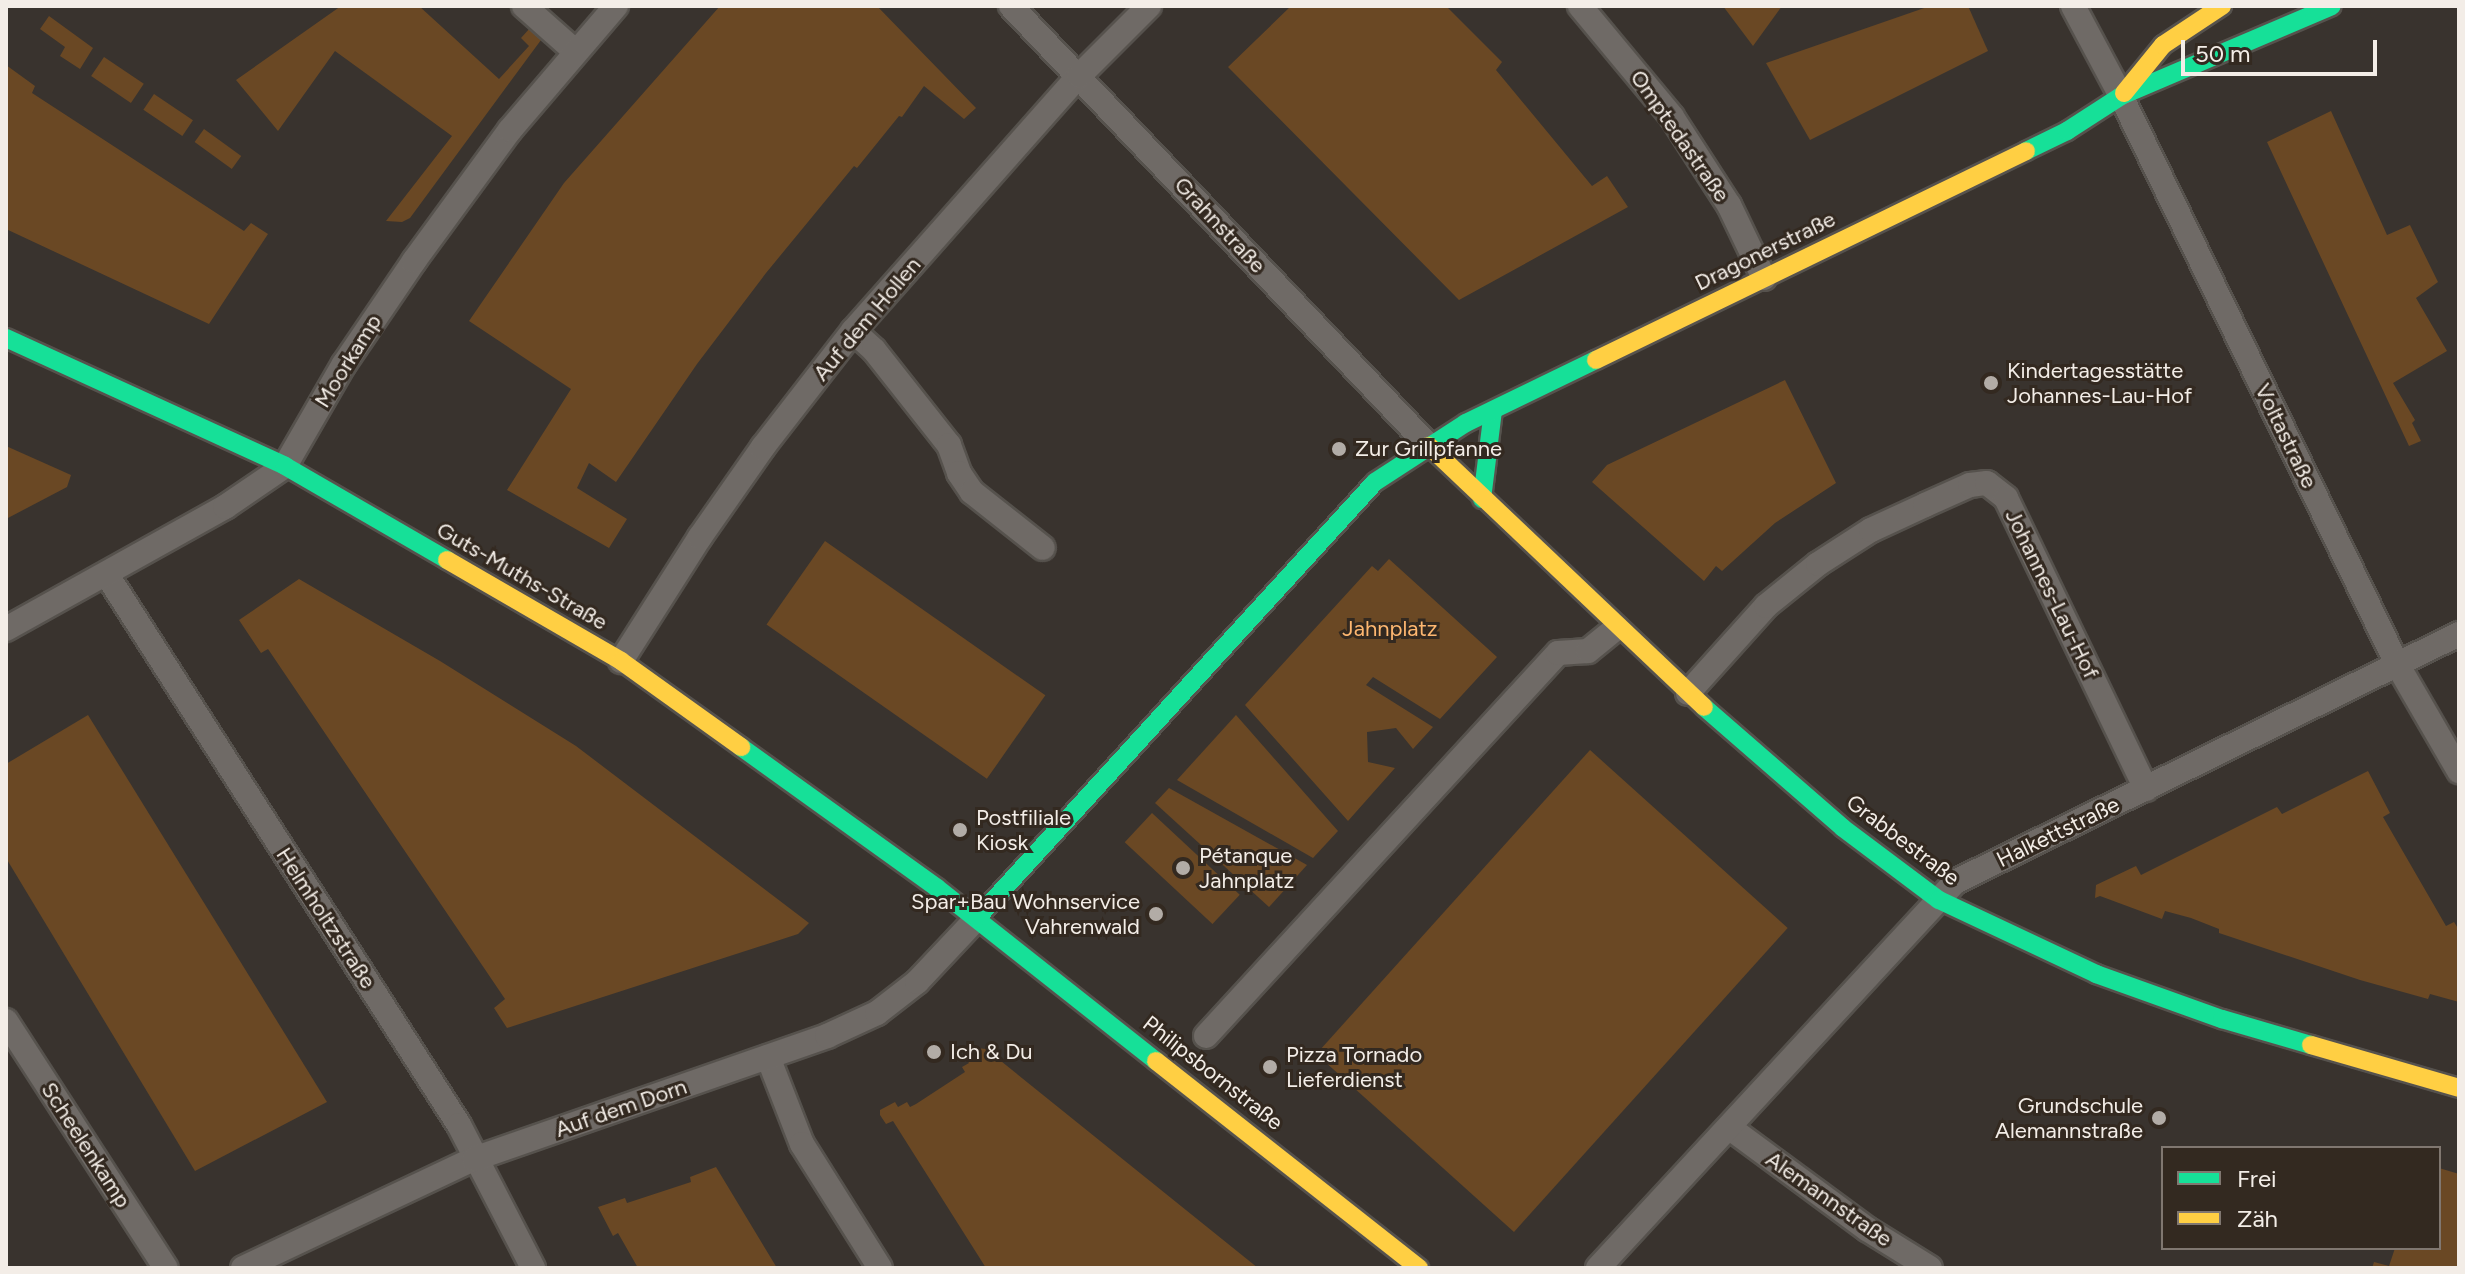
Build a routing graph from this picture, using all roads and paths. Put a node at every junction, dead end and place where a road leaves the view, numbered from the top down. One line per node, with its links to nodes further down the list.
1 (524, 6): 9 (street)
2 (616, 6): 9 (street, Moorkamp)
3 (1011, 6): 10 (street, Grahnstraße)
4 (1149, 6): 10 (street, Auf dem Hollen)
5 (1580, 6): 12 (street, Omptedastraße)
6 (2073, 6): 11 (street, Voltastraße)
7 (2222, 6): 11 (street, Dragonerstraße)
8 (2332, 6): 11 (street, Dragonerstraße)
9 (576, 52): 17 (street, Moorkamp)
10 (1079, 76): 13 (street, Auf dem Hollen); 16 (street, Grahnstraße)
11 (2121, 96): 12 (street, Dragonerstraße); 25 (street, Voltastraße)
12 (1764, 278): 15 (street, Dragonerstraße)
13 (853, 331): 19 (street); 24 (street, Auf dem Hollen)
14 (6, 338): 17 (street, Guts-Muths-Straße)
15 (1493, 411): 16 (street, Dragonerstraße); 18 (street)
16 (1429, 446): 18 (street, Grabbestraße); 30 (street)
17 (285, 466): 20 (street, Moorkamp); 24 (street, Guts-Muths-Straße)
18 (1482, 499): 21 (street, Grabbestraße)
19 (1043, 548)
20 (107, 575): 22 (street, Moorkamp); 36 (street, Helmholtzstraße)
21 (1616, 628): 26 (street, Grabbestraße); 32 (street)
22 (6, 629)
23 (2459, 634): 25 (street, Halkettstraße)
24 (621, 661): 30 (street, Guts-Muths-Straße)
25 (2397, 664): 27 (street, Voltastraße); 28 (street, Halkettstraße)
26 (1688, 693): 28 (street, Johannes-Lau-Hof); 29 (street, Grabbestraße)
27 (2459, 771)
28 (2146, 789): 29 (street, Halkettstraße)
29 (1939, 900): 34 (street, Grabbestraße); 35 (street, Halkettstraße)
30 (977, 918): 33 (street, Auf dem Dorn); 41 (street, Philipsbornstraße)
31 (6, 1021): 37 (street, Scheelenkamp)
32 (1206, 1036)
33 (768, 1057): 36 (street, Auf dem Dorn); 40 (street)
34 (2459, 1088)
35 (1730, 1128): 42 (street, Halkettstraße); 43 (street, Alemannstraße)
36 (474, 1159): 38 (street, Auf dem Dorn); 39 (street, Helmholtzstraße)
37 (166, 1268)
38 (243, 1268)
39 (533, 1268)
40 (880, 1268)
41 (1419, 1268)
42 (1598, 1268)
43 (1930, 1268)

